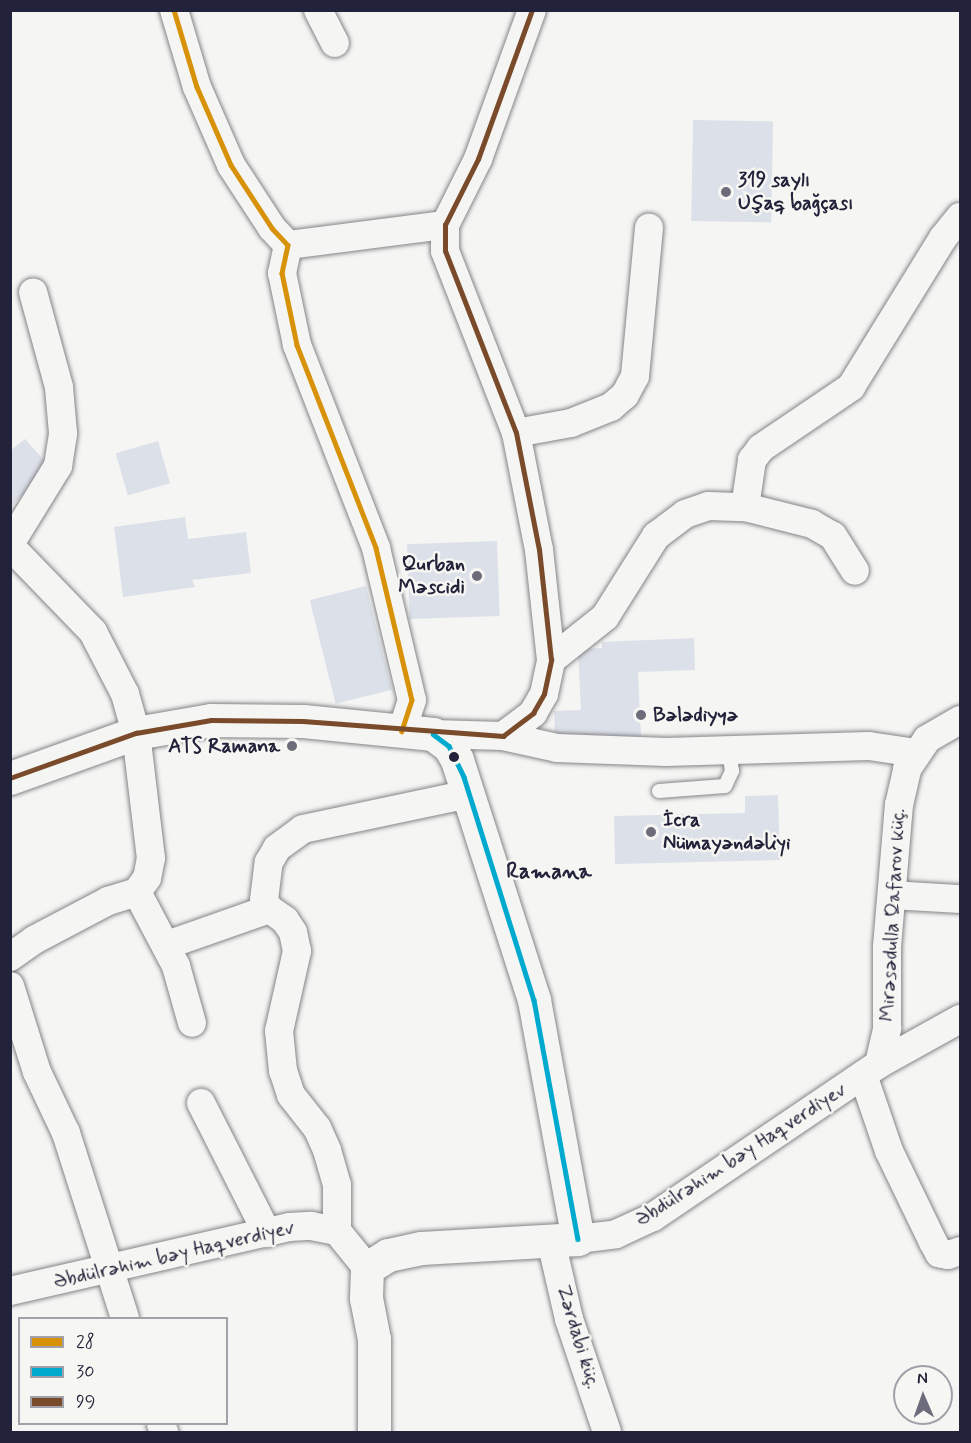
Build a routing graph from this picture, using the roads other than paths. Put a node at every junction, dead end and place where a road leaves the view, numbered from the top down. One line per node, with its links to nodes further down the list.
1 (174, 10): 8 (street)
2 (318, 10): 4 (street)
3 (532, 10): 6 (street)
4 (334, 43)
5 (960, 217): 11 (street)
6 (445, 225): 8 (street); 10 (street)
7 (649, 228): 10 (street)
8 (288, 245): 16 (street)
9 (33, 292): 12 (street)
10 (516, 433): 14 (street)
11 (745, 507): 13 (street); 14 (street)
12 (10, 545): 17 (street)
13 (855, 571)
14 (551, 660): 18 (street)
15 (960, 720): 20 (street, Mirəsədulla Qafarov küç.)
16 (417, 732): 17 (street); 18 (street); 23 (street, Zərdabi küç.)
17 (136, 733): 21 (street); 24 (street)
18 (503, 736): 19 (street)
19 (729, 750): 20 (street); 22 (lane)
20 (916, 753): 25 (street, Mirəsədulla Qafarov küç.)
21 (10, 778)
22 (659, 791)
23 (469, 794): 27 (street); 37 (street, Zərdabi küç.)
24 (137, 892): 28 (street); 29 (street)
25 (892, 895): 26 (street); 33 (street, Mirəsədulla Qafarov küç.)
26 (960, 899)
27 (269, 909): 28 (street); 35 (street)
28 (167, 945): 32 (street)
29 (10, 957)
30 (10, 986): 40 (street)
31 (960, 1019): 33 (street, Əbdülrəhim bəy Haqverdiyev)
32 (192, 1023)
33 (871, 1070): 37 (street, Əbdülrəhim bəy Haqverdiyev); 38 (street)
34 (201, 1103): 36 (street)
35 (337, 1231): 36 (street, Əbdülrəhim bəy Haqverdiyev); 39 (street)
36 (267, 1233): 40 (street, Əbdülrəhim bəy Haqverdiyev)
37 (564, 1240): 39 (street, Əbdülrəhim bəy Haqverdiyev); 44 (street, Zərdabi küç.)
38 (960, 1251)
39 (367, 1268): 43 (street)
40 (108, 1269): 41 (street, Əbdülrəhim bəy Haqverdiyev); 42 (street)
41 (10, 1291)
42 (125, 1317)
43 (374, 1432)
44 (607, 1432)

